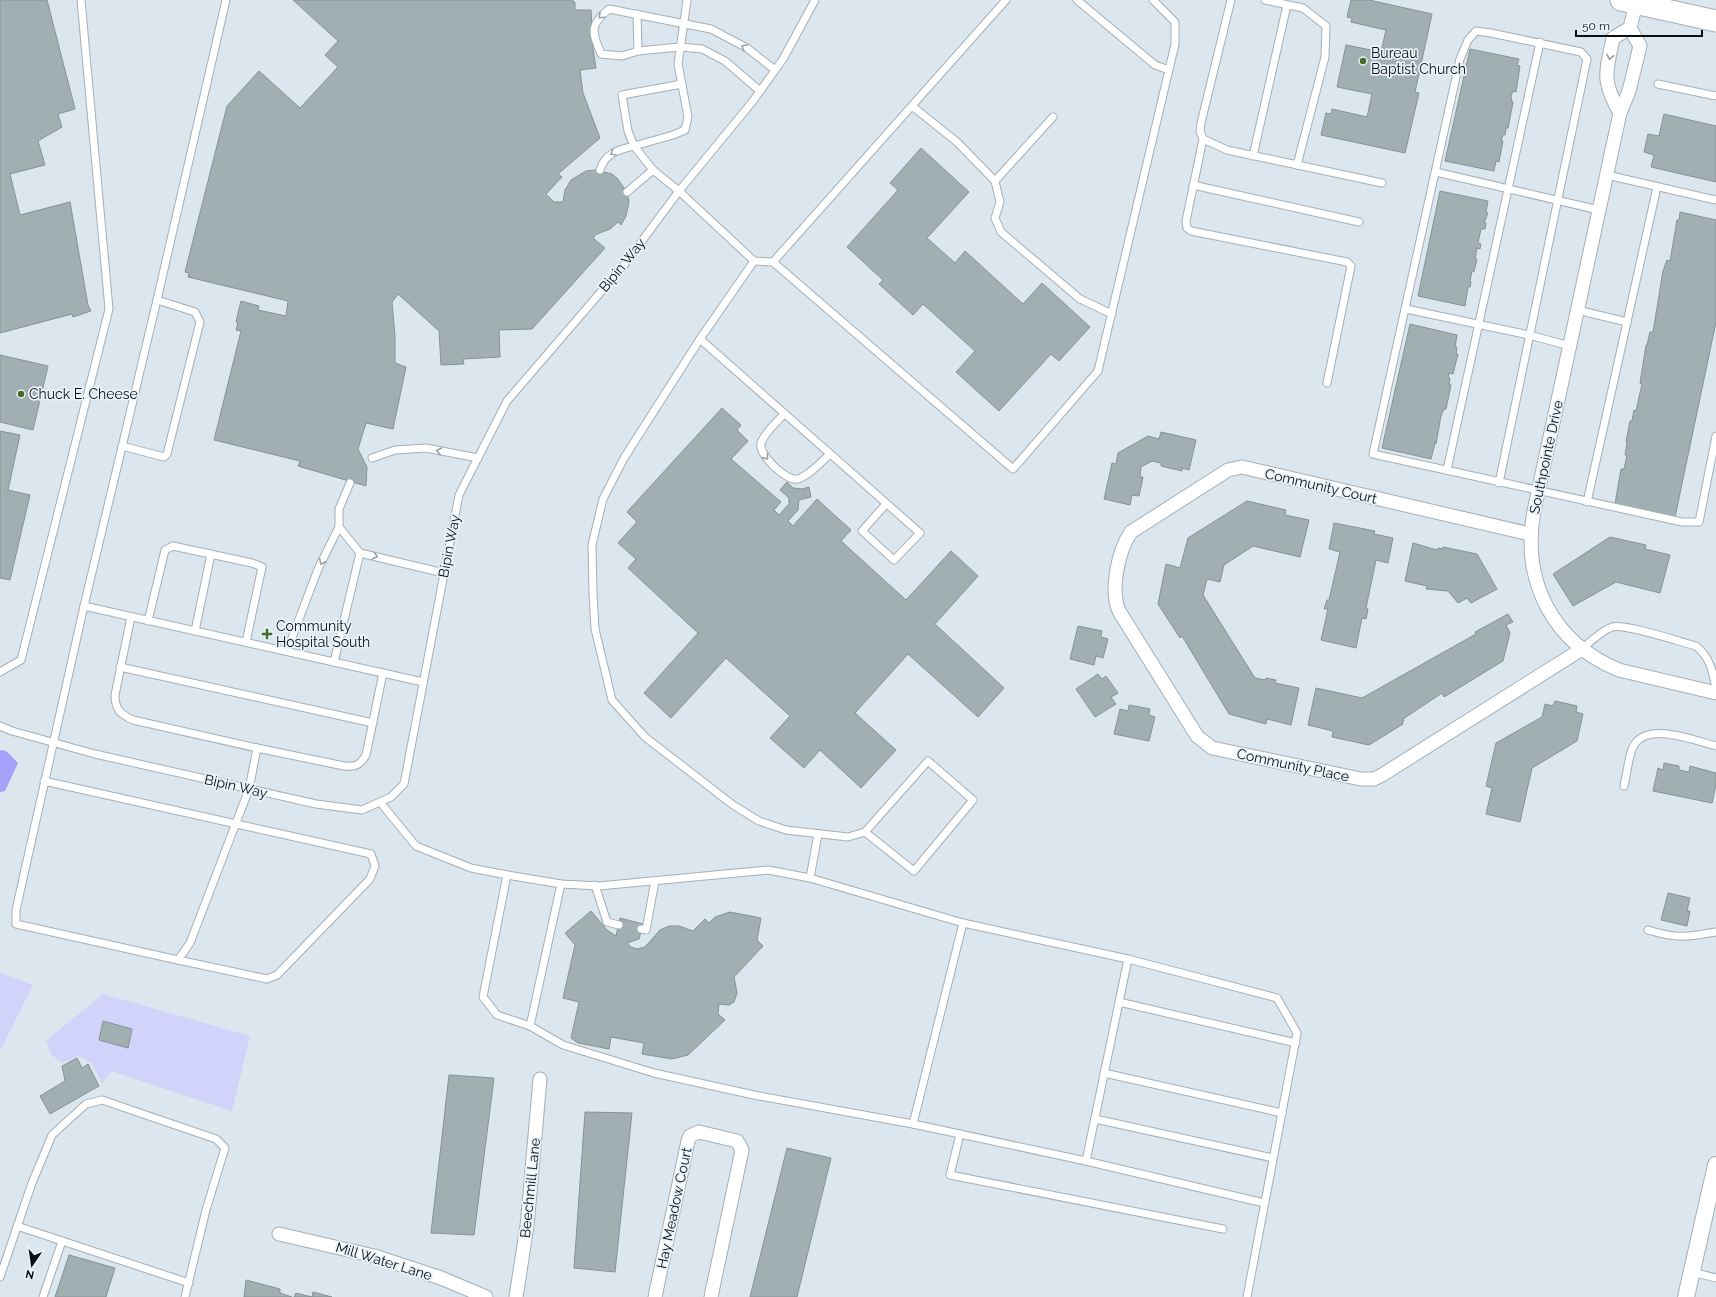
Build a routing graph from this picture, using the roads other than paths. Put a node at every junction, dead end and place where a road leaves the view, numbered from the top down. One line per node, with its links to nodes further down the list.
1 (81, 0): 86 (lane)
2 (226, 0): 49 (lane)
3 (687, 0): 14 (lane)
4 (814, 0): 19 (lane, Bipin Way)
5 (1006, 0): 25 (lane)
6 (1077, 0): 20 (lane)
7 (1153, 0): 20 (lane)
8 (1231, 0): 28 (lane)
9 (1265, 0): 11 (lane)
10 (1628, 2): 13 (main road); 15 (street)
11 (1287, 4): 30 (lane); 31 (lane)
12 (637, 14): 14 (lane); 18 (lane); 18 (lane, one-way to 18)
13 (1716, 21)
14 (684, 23): 17 (lane); 19 (lane, one-way to 14)
15 (1630, 28): 26 (street, Southpointe Drive); 26 (street, one-way to 26)
16 (1540, 42): 34 (lane); 40 (lane); 43 (lane)
17 (680, 47): 18 (lane); 21 (lane); 23 (lane)
18 (638, 51)
19 (775, 70): 23 (lane, Bipin Way)
20 (1169, 70): 52 (lane)
21 (682, 84): 29 (lane); 29 (lane)
22 (1658, 84): 24 (lane)
23 (760, 91): 41 (lane, Bipin Way)
24 (1716, 96)
25 (912, 106): 36 (lane); 48 (lane)
26 (1620, 113): 35 (street, Southpointe Drive)
27 (1053, 117): 36 (lane)
28 (1203, 139): 30 (lane); 38 (lane)
29 (634, 146): 32 (lane, one-way to 32); 33 (lane)
30 (1253, 156): 31 (lane)
31 (1297, 165): 37 (lane)
32 (600, 170)
33 (654, 170): 41 (lane); 42 (lane)
34 (1436, 172): 40 (lane); 50 (lane)
35 (1607, 175): 39 (lane); 45 (street, Southpointe Drive)
36 (995, 181): 52 (lane)
37 (1382, 183)
38 (1193, 185): 46 (lane); 58 (lane)
39 (1657, 186): 44 (lane); 53 (lane)
40 (1509, 189): 43 (lane); 54 (lane)
41 (680, 191): 47 (lane); 64 (lane, Bipin Way)
42 (627, 192)
43 (1558, 200): 45 (lane); 55 (lane)
44 (1716, 200)
45 (1599, 210): 51 (street, Southpointe Drive)
46 (1359, 222)
47 (754, 261): 48 (lane); 56 (lane)
48 (774, 262): 52 (lane)
49 (158, 300): 61 (lane); 61 (lane)
50 (1406, 309): 54 (lane); 65 (lane)
51 (1577, 310): 53 (lane); 57 (street, Southpointe Drive)
52 (1112, 314)
53 (1627, 322): 69 (lane)
54 (1478, 324): 55 (lane); 65 (lane)
55 (1529, 335): 57 (lane); 67 (lane)
56 (700, 339): 59 (lane); 102 (lane)
57 (1570, 346): 68 (street, Southpointe Drive)
58 (1327, 383)
59 (784, 414): 62 (lane); 62 (lane, one-way to 62)
60 (1716, 436): 69 (lane)
61 (122, 446): 77 (lane)
62 (830, 454): 70 (lane)
63 (372, 458): 64 (lane, one-way to 63)
64 (478, 458): 76 (lane, Bipin Way)
65 (1447, 470): 67 (lane)
66 (350, 483): 71 (lane)
67 (1499, 483): 68 (lane)
68 (1538, 492): 69 (lane); 72 (street, Southpointe Drive)
69 (1587, 502)
70 (886, 504): 70 (lane)
71 (339, 527): 74 (lane); 83 (lane, one-way to 83)
72 (1530, 534): 73 (street, Community Court); 82 (street, Southpointe Drive)
73 (1129, 536): 82 (street, Community Place)
74 (360, 553): 76 (lane, one-way to 76); 84 (lane)
75 (211, 554): 79 (lane); 80 (lane); 81 (lane)
76 (444, 573): 88 (lane, Bipin Way)
77 (84, 606): 78 (lane); 93 (lane)
78 (130, 617): 79 (lane); 85 (lane)
79 (148, 621): 80 (lane)
80 (195, 631): 81 (lane)
81 (246, 642): 83 (lane)
82 (1582, 649): 89 (lane); 90 (street, Southpointe Drive)
83 (287, 651): 84 (lane)
84 (334, 662): 87 (lane)
85 (120, 667): 91 (lane); 95 (lane)
86 (0, 672)
87 (383, 673): 88 (lane); 91 (lane)
88 (423, 682): 99 (lane, Bipin Way)
89 (1716, 689)
90 (1716, 693)
91 (372, 723): 95 (lane)
92 (0, 726): 93 (lane, Bipin Way)
93 (53, 742): 96 (lane); 98 (lane, Bipin Way)
94 (1716, 746): 97 (lane)
95 (257, 748): 98 (lane)
96 (44, 781): 100 (lane); 113 (lane)
97 (1624, 786)
98 (249, 789): 99 (lane, Bipin Way); 100 (lane)
99 (380, 802): 103 (lane)
100 (236, 823): 113 (lane); 113 (lane)
101 (865, 832): 101 (lane); 102 (lane)
102 (818, 834): 104 (lane)
103 (507, 875): 106 (lane); 116 (lane)
104 (810, 878): 105 (lane); 108 (lane)
105 (655, 882): 107 (lane); 110 (lane)
106 (561, 884): 107 (lane); 116 (lane)
107 (595, 885): 109 (lane)
108 (963, 923): 114 (lane); 122 (lane)
109 (619, 925)
110 (641, 929)
111 (1648, 930): 112 (lane)
112 (1716, 932)
113 (178, 960)
114 (1128, 960): 115 (lane); 117 (lane)
115 (1119, 1002): 117 (lane); 118 (lane)
116 (530, 1026): 122 (lane)
117 (1296, 1043): 120 (lane)
118 (1104, 1073): 120 (lane); 121 (lane)
119 (540, 1079): 139 (street, Beechmill Lane)
120 (1282, 1113): 124 (lane)
121 (1095, 1119): 124 (lane); 125 (lane)
122 (913, 1124): 123 (lane)
123 (960, 1134): 125 (lane); 129 (lane)
124 (1273, 1158): 127 (lane)
125 (1086, 1161): 127 (lane)
126 (1716, 1165): 132 (street)
127 (1264, 1203): 142 (lane)
128 (17, 1226): 131 (lane); 133 (lane); 135 (lane)
129 (1223, 1229)
130 (279, 1234): 138 (street, Mill Water Lane)
131 (62, 1241): 135 (lane); 136 (lane)
132 (1692, 1272): 134 (lane); 143 (street)
133 (0, 1277)
134 (1716, 1278)
135 (189, 1283): 137 (lane)
136 (43, 1297)
137 (185, 1297)
138 (486, 1297)
139 (516, 1297)
140 (655, 1297): 141 (street, Hay Meadow Court)
141 (711, 1297)
142 (1247, 1297)
143 (1686, 1297)

